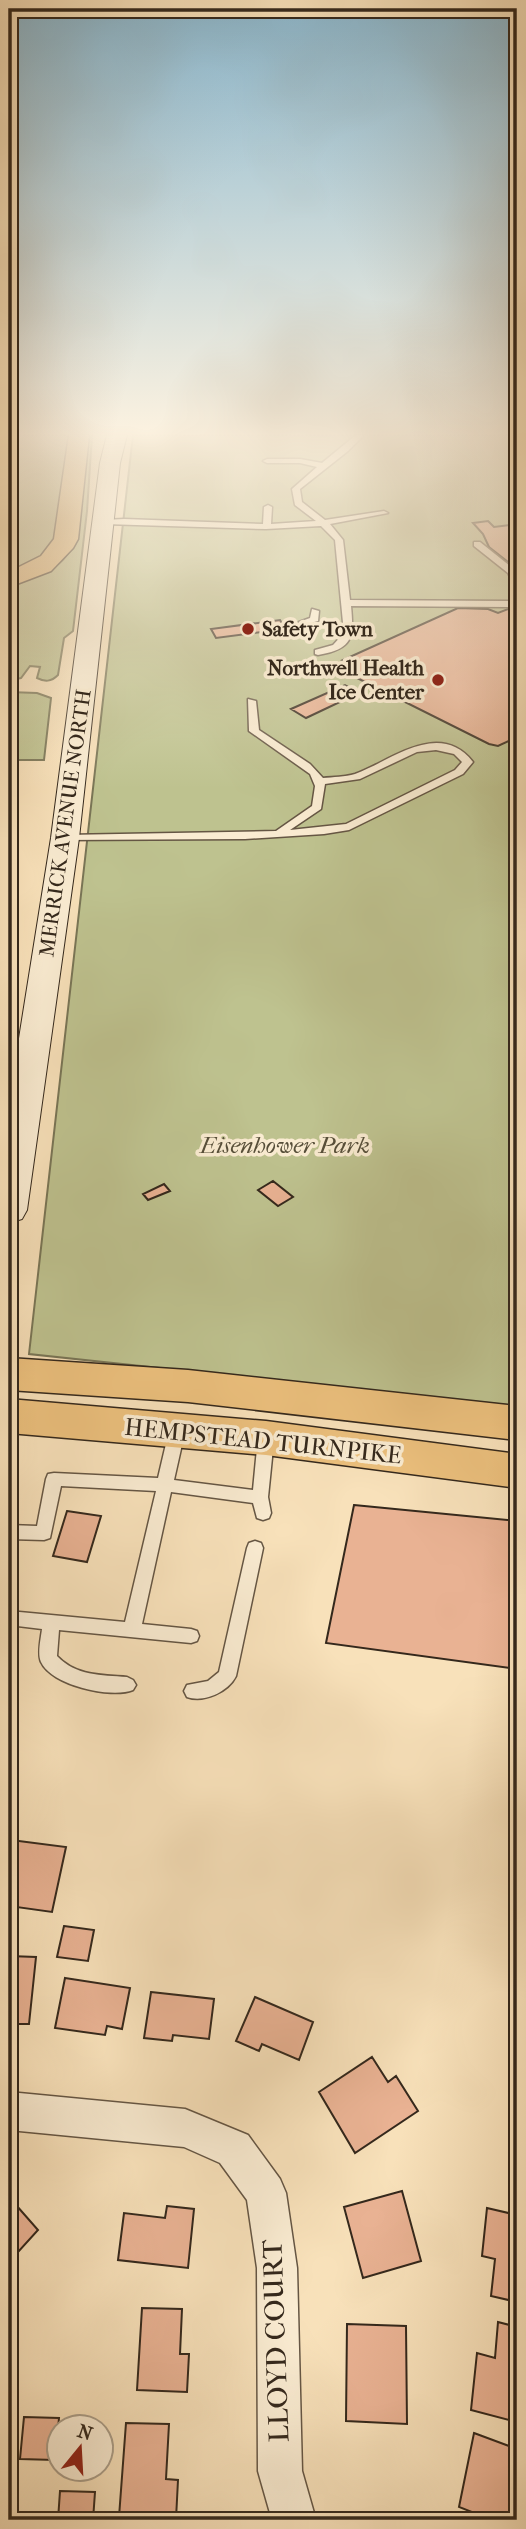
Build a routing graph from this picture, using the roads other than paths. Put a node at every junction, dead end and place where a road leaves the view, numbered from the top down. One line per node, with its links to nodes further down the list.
1 (59, 553): 5 (main road)
2 (100, 553): 15 (main road, MERRICK AVENUE NORTH)
3 (340, 553): 7 (lane)
4 (488, 553): 6 (lane)
5 (9, 580)
6 (517, 584): 8 (lane)
7 (346, 603): 8 (lane); 11 (lane)
8 (514, 604)
9 (315, 611): 10 (lane)
10 (302, 624)
11 (317, 652)
12 (251, 701): 13 (lane)
13 (318, 782): 14 (lane); 14 (lane)
14 (277, 834): 15 (lane)
15 (65, 838): 16 (main road, MERRICK AVENUE NORTH)
16 (9, 1210)
17 (9, 1374): 19 (main road, HEMPSTEAD TURNPIKE)
18 (9, 1416): 20 (main road, HEMPSTEAD TURNPIKE)
19 (517, 1423)
20 (177, 1431): 21 (main road, HEMPSTEAD TURNPIKE); 23 (lane)
21 (265, 1438): 22 (main road, HEMPSTEAD TURNPIKE); 23 (lane)
22 (517, 1471)
23 (165, 1485): 24 (lane); 28 (lane)
24 (9, 1532)
25 (255, 1548): 31 (lane)
26 (9, 1618): 27 (lane)
27 (51, 1622): 28 (lane); 30 (lane)
28 (132, 1629): 29 (lane)
29 (191, 1636)
30 (127, 1685)
31 (193, 1691)
32 (9, 2111): 33 (street, LLOYD COURT)
33 (294, 2520)

